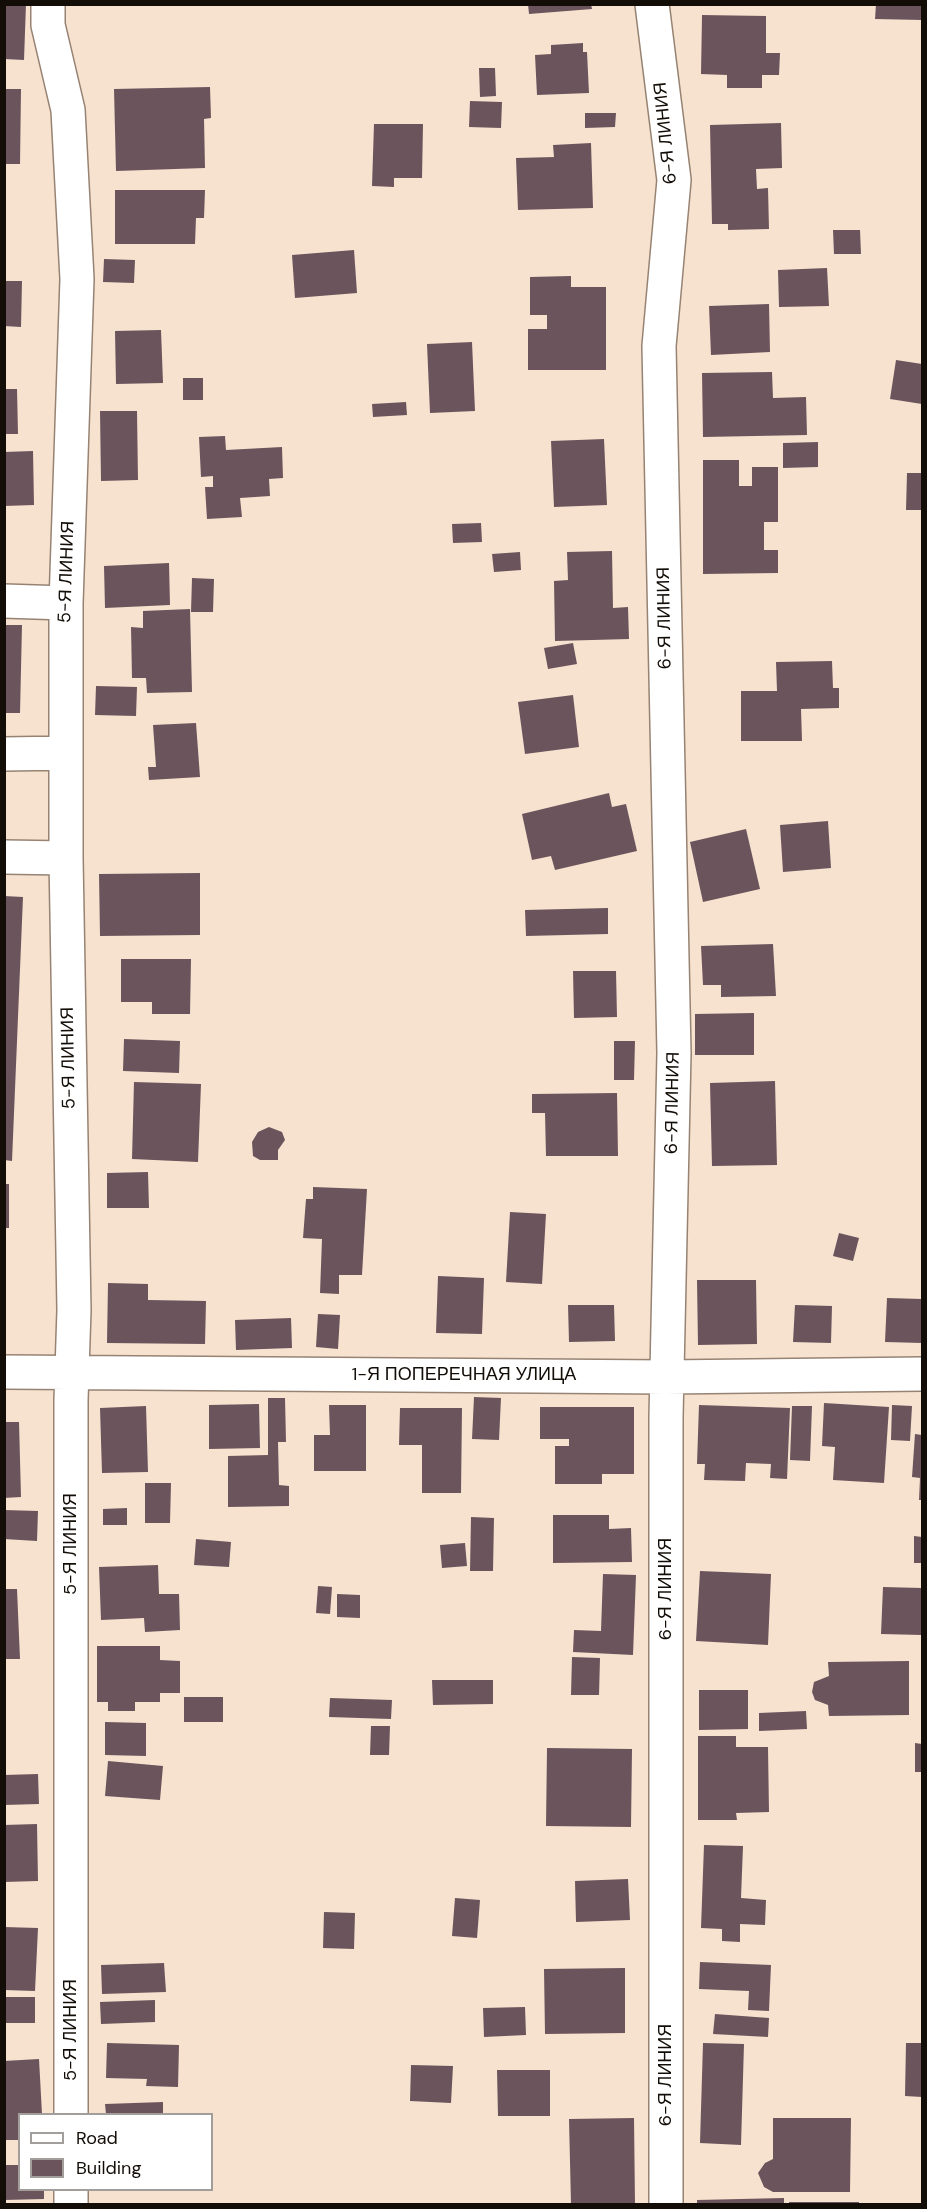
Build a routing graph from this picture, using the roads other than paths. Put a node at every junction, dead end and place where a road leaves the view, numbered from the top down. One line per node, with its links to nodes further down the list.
1 (48, 4): 4 (street, 5-Я ЛИНИЯ)
2 (652, 4): 12 (street, 6-Я ЛИНИЯ)
3 (4, 601): 4 (street)
4 (66, 603): 5 (street, 5-Я ЛИНИЯ)
5 (66, 753): 6 (street); 8 (street, 5-Я ЛИНИЯ)
6 (4, 754)
7 (4, 856): 8 (street)
8 (66, 858): 10 (street, 5-Я ЛИНИЯ)
9 (4, 1372): 10 (street, 1-Я ПОПЕРЕЧНАЯ УЛИЦА)
10 (72, 1373): 12 (street, 1-Я ПОПЕРЕЧНАЯ УЛИЦА); 13 (street, 5-Я ЛИНИЯ)
11 (922, 1374): 12 (street, 1-Я ПОПЕРЕЧНАЯ УЛИЦА)
12 (666, 1377): 14 (street, 6-Я ЛИНИЯ)
13 (71, 2113)
14 (666, 2205)

